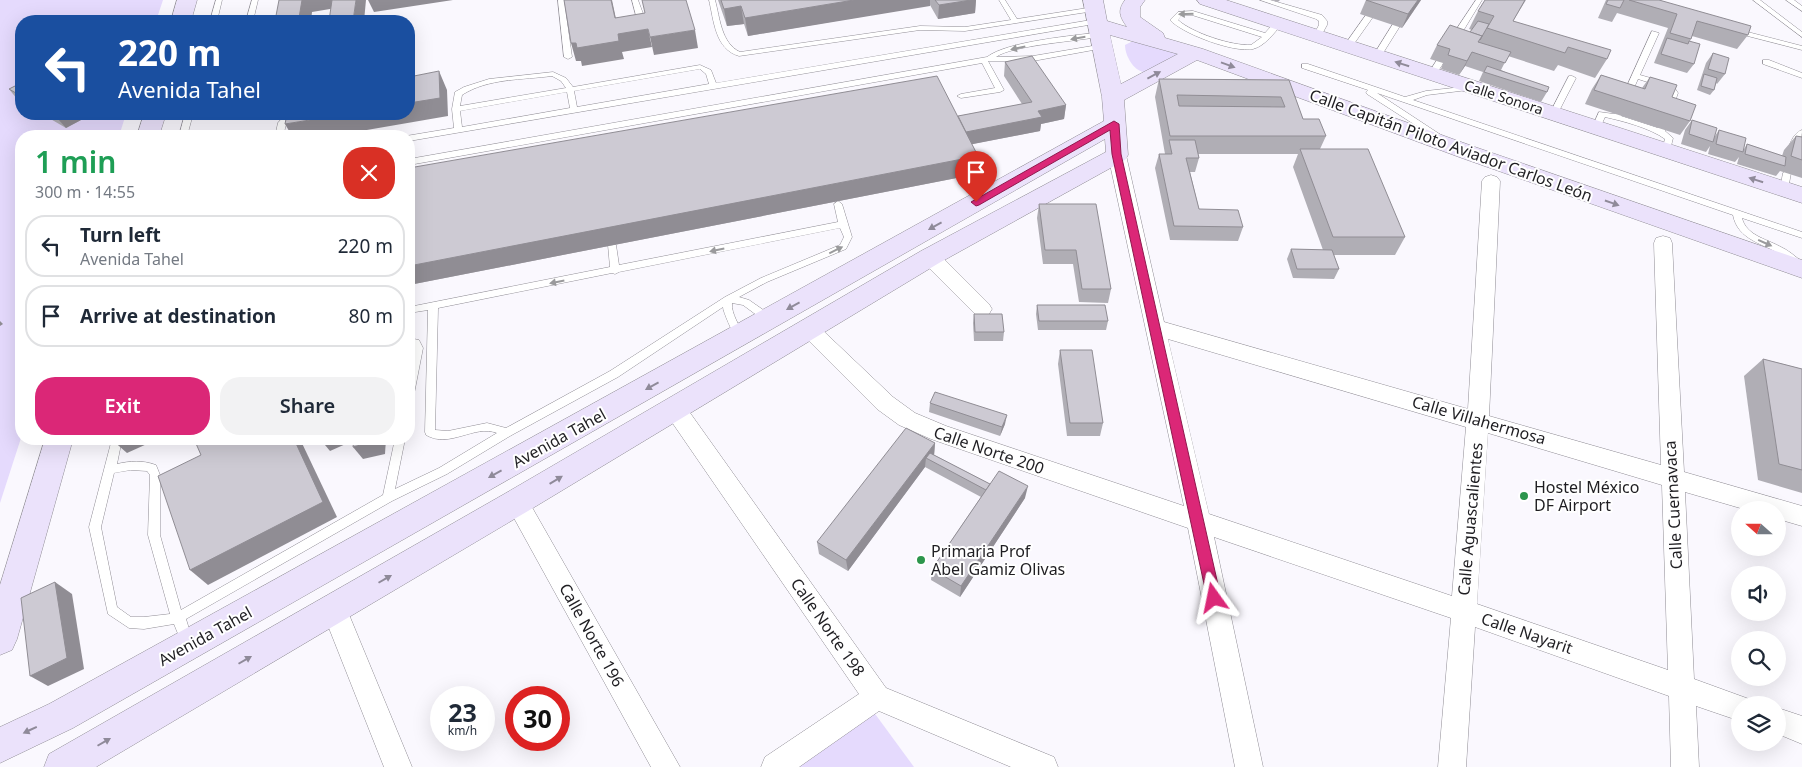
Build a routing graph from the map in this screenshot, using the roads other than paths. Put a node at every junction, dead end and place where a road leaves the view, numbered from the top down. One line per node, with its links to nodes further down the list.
1 (187, 0): 17 (street)
2 (218, 0): 18 (lane)
3 (255, 0): 19 (lane)
4 (500, 0): 15 (lane)
5 (561, 0): 36 (lane)
6 (635, 0): 21 (lane)
7 (712, 0): 22 (lane)
8 (1002, 0): 22 (lane)
9 (1135, 0): 31 (street)
10 (1207, 0): 26 (street, Calle Sonora)
11 (1262, 0): 29 (lane)
12 (1479, 0): 30 (lane)
13 (1756, 0): 28 (lane)
14 (1789, 0): 16 (lane)
15 (496, 1)
16 (1802, 9)
17 (183, 15)
18 (214, 15)
19 (251, 15)
20 (1369, 17): 32 (lane)
21 (641, 19)
22 (1016, 22): 23 (lane)
23 (1098, 22): 31 (street, Calle Capitán Piloto Aviador Carlos León); 37 (lane, one-way to 37); 37 (lane); 44 (lane); 51 (street)
24 (1396, 26): 35 (lane)
25 (1724, 27): 33 (lane)
26 (1272, 30): 26 (lane, one-way to 26); 29 (street, Calle Sonora)
27 (1655, 33): 40 (lane)
28 (1802, 35)
29 (1317, 36): 32 (street, Calle Sonora)
30 (1452, 42)
31 (1172, 45): 34 (street, Calle Capitán Piloto Aviador Carlos León)
32 (1348, 46): 35 (street, Calle Sonora)
33 (1802, 48)
34 (1196, 53): 51 (street, Avenida Tahel, one-way to 34); 60 (street, Calle Capitán Piloto Aviador Carlos León, one-way to 60)
35 (1377, 56): 46 (street, Calle Sonora, one-way to 35)
36 (568, 57)
37 (986, 59): 47 (lane); 63 (lane)
38 (1766, 62): 41 (lane)
39 (1305, 66): 43 (lane)
40 (1636, 76): 48 (lane); 54 (lane)
41 (1802, 76)
42 (1572, 78): 53 (lane)
43 (1359, 84): 49 (lane); 60 (lane)
44 (713, 86): 45 (lane); 52 (lane)
45 (570, 88): 50 (lane); 50 (lane); 52 (lane)
46 (1477, 88): 49 (lane); 53 (street, Calle Sonora)
47 (961, 96)
48 (1625, 99)
49 (1405, 100): 67 (lane)
50 (456, 109): 56 (lane)
51 (1113, 110): 62 (street); 79 (street, Avenida Tahel, one-way to 79)
52 (574, 111): 56 (lane)
53 (1554, 113): 55 (street, Calle Sonora)
54 (1667, 113)
55 (1596, 128): 59 (street, Calle Sonora); 59 (lane)
56 (458, 130): 58 (lane)
57 (1802, 134): 61 (lane)
58 (415, 137)
59 (1663, 137): 65 (street, Calle Sonora, one-way to 59)
60 (1467, 152): 73 (street, Calle Capitán Piloto Aviador Carlos León, one-way to 73)
61 (1791, 152)
62 (1117, 154): 72 (street, Avenida Tahel); 80 (street)
63 (415, 161)
64 (1491, 181): 86 (street, Calle Aguascalientes)
65 (1791, 186)
66 (838, 204): 68 (lane)
67 (1737, 213): 69 (lane); 73 (lane, one-way to 73)
68 (843, 224): 74 (lane, one-way to 74); 75 (lane, one-way to 68)
69 (1802, 235)
70 (1663, 243): 92 (street, Calle Cuernavaca)
71 (612, 245): 74 (lane)
72 (930, 258): 78 (street); 81 (street, Avenida Tahel)
73 (1802, 268)
74 (615, 271): 76 (lane, one-way to 76)
75 (728, 299): 79 (lane); 82 (lane); 87 (lane)
76 (433, 306): 77 (lane); 87 (lane)
77 (415, 309)
78 (982, 309)
79 (769, 319): 82 (street, Avenida Tahel)
80 (1154, 327): 86 (street, Calle Villahermosa); 96 (street)
81 (809, 329): 85 (street, Avenida Tahel); 96 (street, Calle Norte 200)
82 (738, 336): 99 (street, Avenida Tahel, one-way to 99)
83 (415, 343): 84 (lane)
84 (415, 363)
85 (675, 409): 94 (street, Avenida Tahel, one-way to 85); 102 (street, Calle Norte 198)
86 (1478, 420): 92 (street, Calle Villahermosa); 98 (street, Calle Aguascalientes)
87 (506, 433): 93 (lane)
88 (57, 445): 100 (street)
89 (116, 445): 91 (lane)
90 (399, 445): 93 (lane)
91 (110, 470): 99 (lane); 99 (lane)
92 (1672, 477): 95 (street, Calle Villahermosa); 101 (street, Calle Cuernavaca)
93 (388, 498): 99 (lane)
94 (517, 502): 97 (street, Avenida Tahel, one-way to 94); 109 (street, Calle Norte 196)
95 (1802, 516)
96 (1199, 522): 98 (street, Calle Nayarit); 112 (street)
97 (334, 608): 107 (street, Avenida Tahel, one-way to 97); 108 (street)
98 (1463, 610): 101 (street, Calle Nayarit); 113 (street, Calle Aguascalientes)
99 (183, 632): 106 (street, Avenida Tahel, one-way to 106)
100 (0, 639)
101 (1682, 688): 103 (street, Calle Nayarit); 114 (street, Calle Cuernavaca)
102 (877, 697): 110 (street); 111 (street)
103 (1731, 705)
104 (1786, 724): 105 (street)
105 (1802, 730)
106 (0, 745)
107 (72, 765)
108 (398, 767)
109 (666, 767)
110 (775, 767)
111 (1044, 767)
112 (1249, 767)
113 (1452, 767)
114 (1685, 767)

